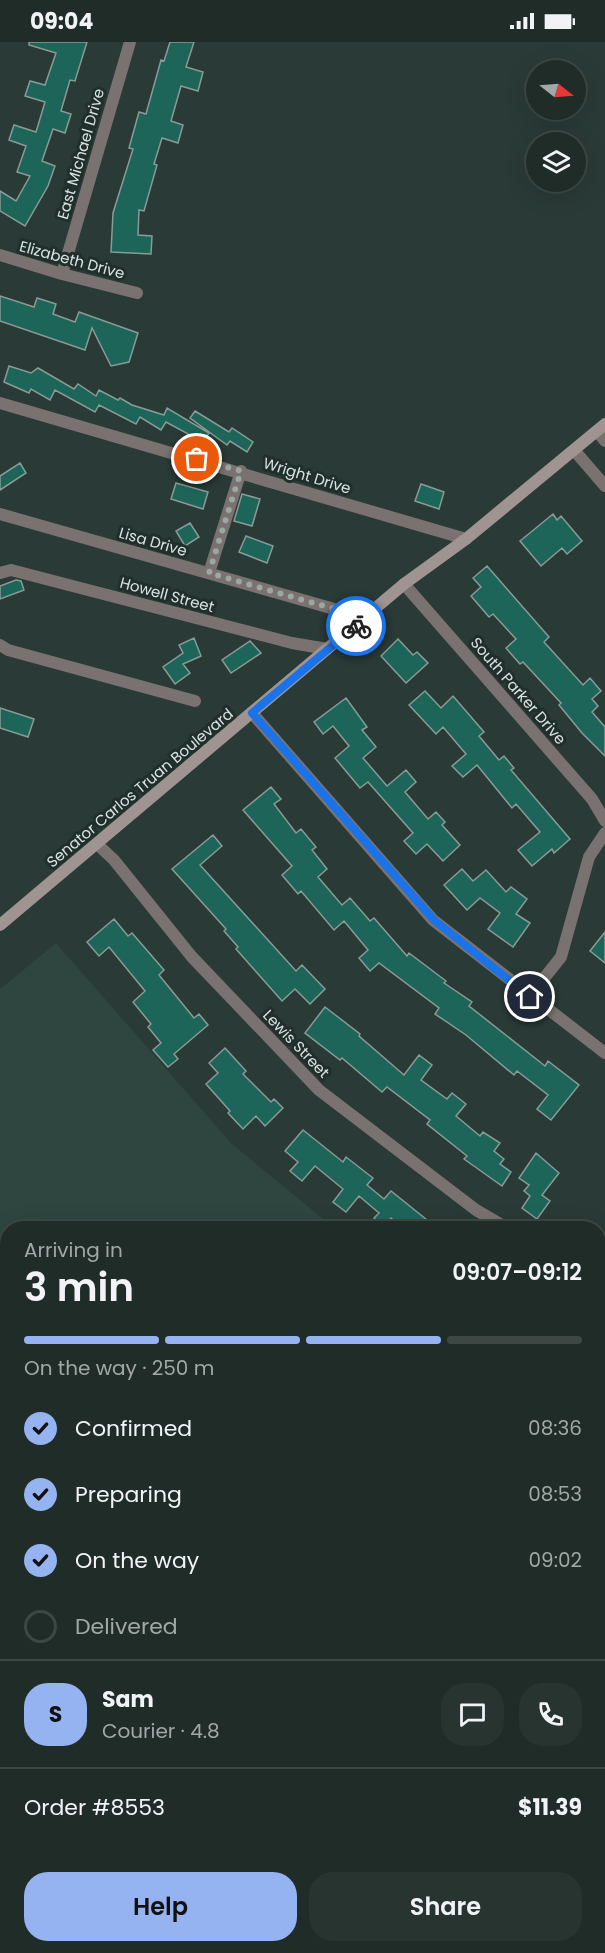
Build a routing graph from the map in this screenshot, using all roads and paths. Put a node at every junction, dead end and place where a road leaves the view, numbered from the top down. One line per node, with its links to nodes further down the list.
1 (130, 42): 3 (street, East Michael Drive)
2 (0, 255): 3 (street, Elizabeth Drive)
3 (62, 274): 4 (street, Elizabeth Drive)
4 (137, 293)
5 (0, 403): 8 (street, Wright Drive)
6 (602, 432): 7 (main road, Senator Carlos Truan Boulevard)
7 (574, 450): 9 (street); 11 (main road, Senator Carlos Truan Boulevard)
8 (241, 471): 11 (street, Wright Drive); 13 (street)
9 (605, 486)
10 (0, 514): 13 (street, Lisa Drive)
11 (466, 539): 14 (main road, Senator Carlos Truan Boulevard)
12 (0, 573): 17 (street, Howell Street)
13 (209, 573): 15 (street, Lisa Drive)
14 (404, 584): 15 (main road, Senator Carlos Truan Boulevard); 20 (street, South Parker Drive)
15 (366, 618): 17 (main road, Senator Carlos Truan Boulevard)
16 (0, 645): 18 (street)
17 (327, 649): 19 (main road, Senator Carlos Truan Boulevard)
18 (195, 701)
19 (252, 713): 22 (main road, Senator Carlos Truan Boulevard); 24 (street)
20 (605, 821)
21 (605, 833): 24 (street)
22 (97, 844): 23 (main road, Senator Carlos Truan Boulevard); 26 (street, Lewis Street)
23 (0, 925)
24 (530, 997): 25 (street)
25 (605, 1053)
26 (495, 1221)

